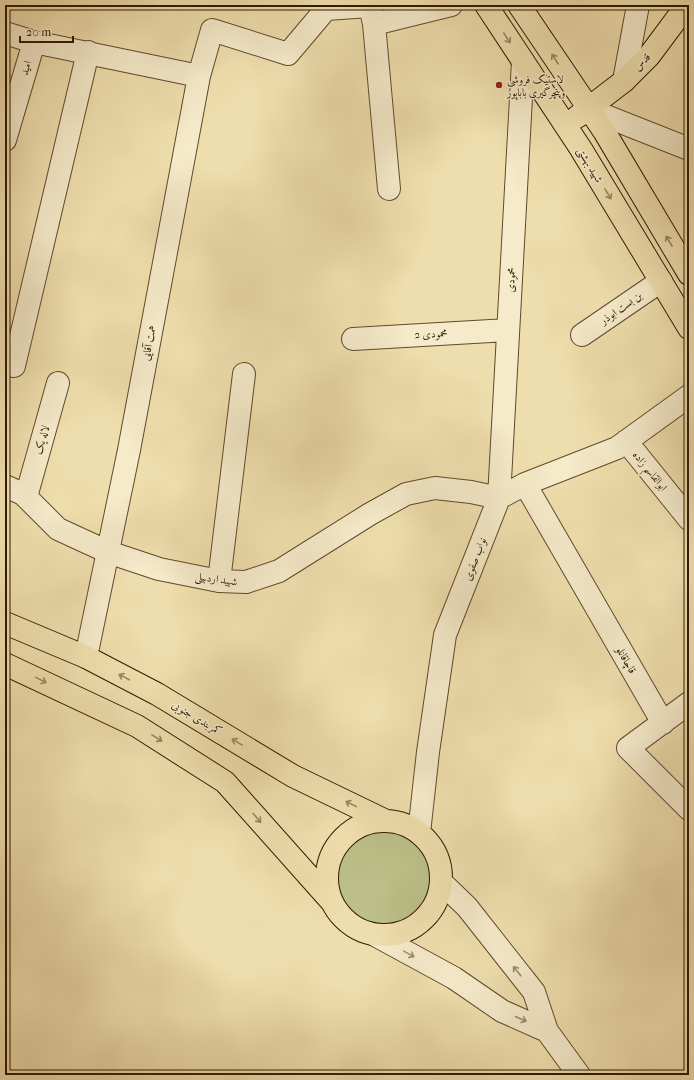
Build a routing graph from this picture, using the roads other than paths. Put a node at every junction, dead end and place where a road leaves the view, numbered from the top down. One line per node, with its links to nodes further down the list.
1 (450, 5): 6 (street)
2 (486, 5): 10 (main road, شهید بهشتی, one-way to 10)
3 (519, 5): 13 (main road, one-way to 3)
4 (638, 5): 12 (street)
5 (687, 5): 12 (main road, قدس)
6 (374, 24): 11 (street, همت آقایی); 17 (street)
7 (5, 33): 8 (street)
8 (34, 42): 9 (street); 15 (street, امید)
9 (88, 52): 11 (street); 24 (street)
10 (523, 61): 14 (main road, شهید بهشتی); 21 (street, محمودی)
11 (199, 76): 34 (street, همت آقایی)
12 (624, 81): 13 (main road, قدس)
13 (588, 109): 14 (main road, قدس); 16 (street); 18 (main road, one-way to 13)
14 (566, 125): 19 (main road, شهید بهشتی, one-way to 19)
15 (5, 140)
16 (689, 149)
17 (389, 188)
18 (689, 274)
19 (661, 281): 20 (main road, شهید بهشتی); 22 (street, بن بست ابوذر)
20 (689, 328)
21 (508, 330): 23 (street, محمودی 2); 32 (street, محمودی)
22 (582, 335)
23 (353, 339)
24 (14, 366)
25 (244, 374): 35 (street)
26 (58, 383): 31 (street, لاله یک)
27 (689, 396): 28 (street)
28 (626, 441): 29 (street); 33 (street, ابوالقاسم زاده)
29 (525, 484): 32 (street); 40 (street, قاچاقانلو)
30 (5, 486): 31 (street, شهید اردبیلی)
31 (26, 497): 34 (street, شهید اردبیلی)
32 (499, 498): 35 (street, شهید اردبیلی); 43 (street, نواب صفوی)
33 (689, 519)
34 (108, 552): 35 (street, شهید اردبیلی); 37 (street, همت آقایی)
35 (219, 581)
36 (5, 623): 37 (main road, کمربندی جنوبی)
37 (86, 657): 42 (main road, کمربندی جنوبی, one-way to 37)
38 (5, 664): 45 (main road, one-way to 45)
39 (689, 703): 40 (street)
40 (663, 724): 41 (street)
41 (689, 809)
42 (386, 821): 43 (main road); 45 (main road)
43 (420, 833): 44 (main road)
44 (441, 882): 46 (main road); 47 (street, one-way to 44)
45 (331, 901): 46 (main road)
46 (375, 935): 47 (street, one-way to 47)
47 (547, 1030): 48 (street)
48 (579, 1075)

